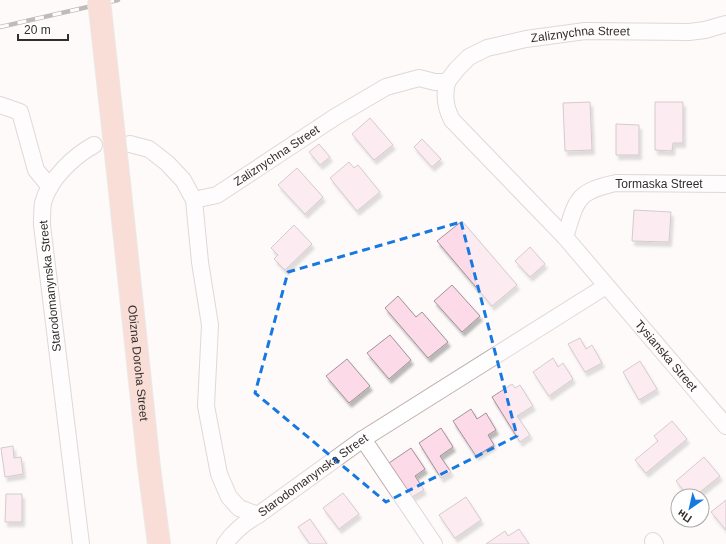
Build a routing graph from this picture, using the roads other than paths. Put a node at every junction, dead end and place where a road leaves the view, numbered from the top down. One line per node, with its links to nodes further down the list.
1 (99, 0): 16 (highway, Obizna Doroha Street, bridge)
2 (726, 24): 3 (street, Zaliznychna Street)
3 (447, 82): 9 (street, Zaliznychna Street); 10 (street)
4 (0, 104): 8 (street)
5 (130, 144): 9 (street, Starodomanynska Street)
6 (94, 145): 8 (street, Starodomanynska Street)
7 (726, 184): 10 (street, Tormaska Street)
8 (50, 187): 15 (street, Starodomanynska Street)
9 (194, 200): 14 (street, Starodomanynska Street)
10 (566, 238): 11 (street)
11 (606, 286): 12 (street, Tysianska Street); 13 (street, Starodomanynska Street)
12 (726, 426)
13 (363, 439): 14 (street, Starodomanynska Street); 18 (street)
14 (258, 515): 17 (street)
15 (81, 544)
16 (159, 544)
17 (224, 544)
18 (434, 544)

